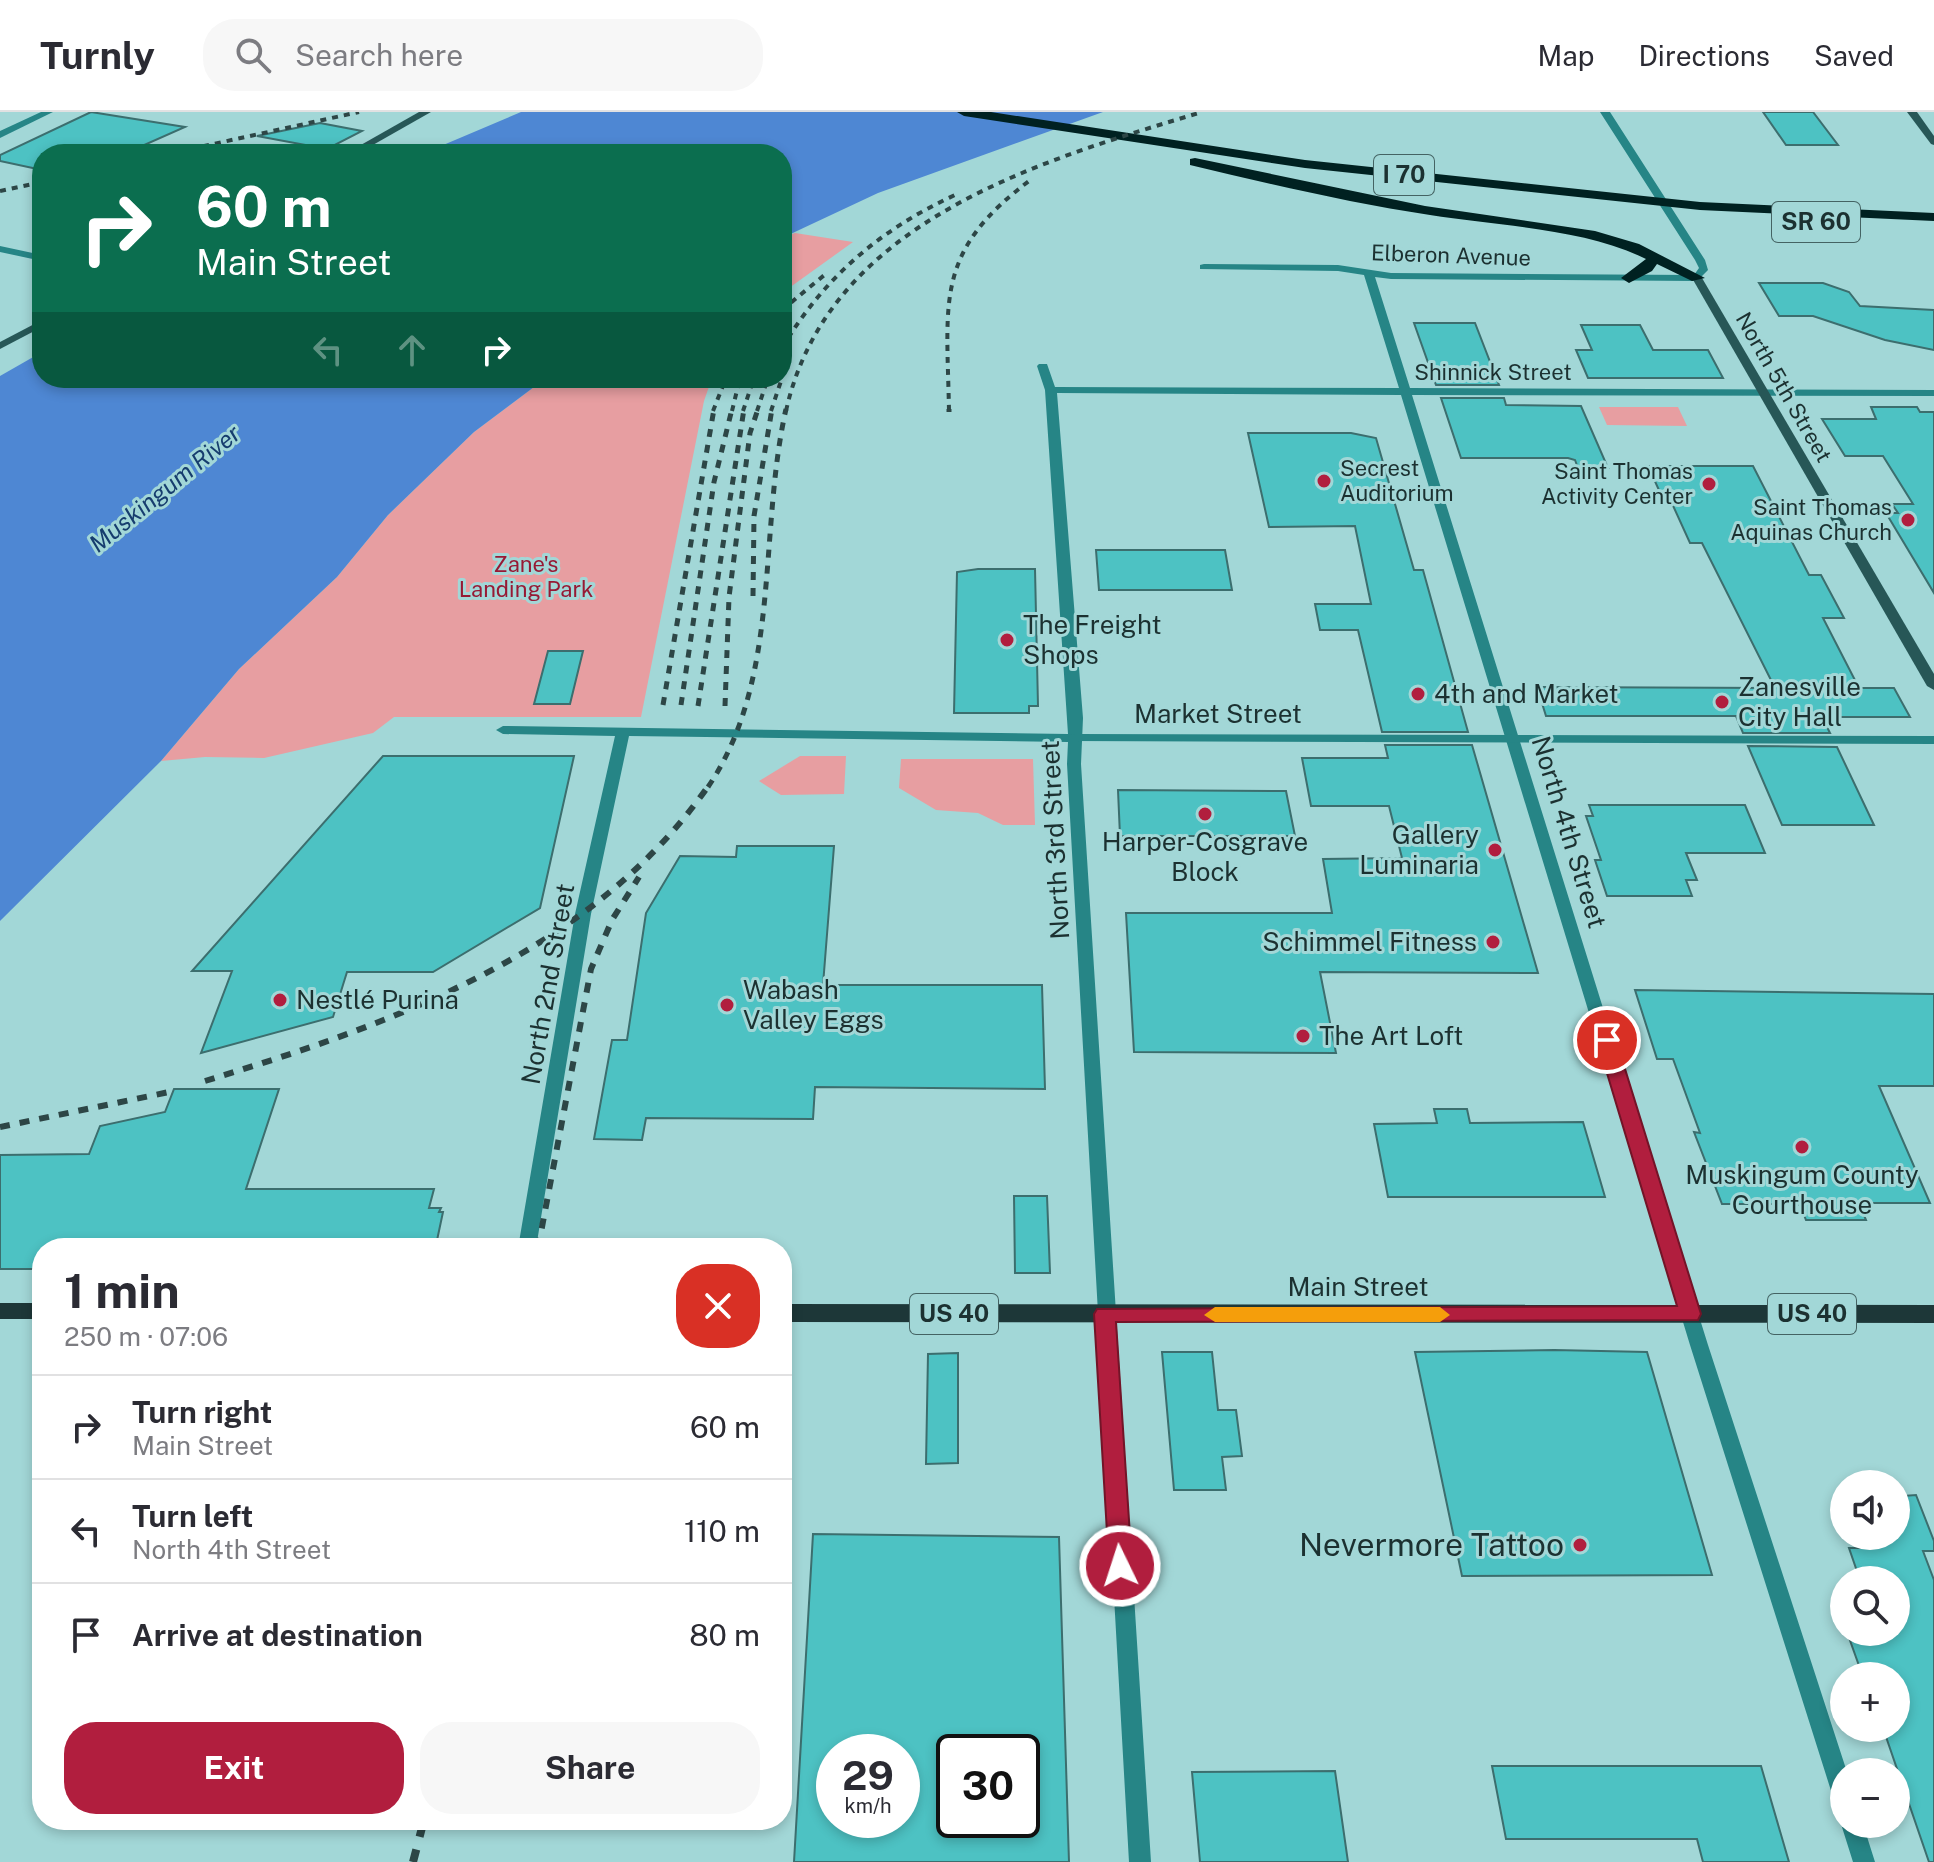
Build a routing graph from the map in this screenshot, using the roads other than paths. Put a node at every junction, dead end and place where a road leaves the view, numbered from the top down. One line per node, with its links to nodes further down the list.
1 (48, 112): 8 (street)
2 (426, 112): 11 (main road)
3 (964, 112): 7 (highway, I 70)
4 (1055, 112): 9 (highway, I 70)
5 (1605, 112): 22 (street, North 5th Street)
6 (1912, 112): 10 (main road)
7 (1033, 125): 9 (highway, I 70); 18 (highway)
8 (0, 135)
9 (1203, 142): 12 (highway, I 70)
10 (1934, 142)
11 (368, 144)
12 (1606, 190): 13 (highway, I 70); 14 (highway, I 70)
13 (1934, 203)
14 (1700, 206): 15 (highway, SR 60); 15 (highway, I 70)
15 (1934, 228)
16 (0, 249): 17 (street)
17 (32, 256)
18 (1655, 256): 21 (highway); 22 (highway)
19 (1204, 267): 20 (street, Elberon Avenue)
20 (1369, 273): 21 (street, Elberon Avenue); 27 (street, North 4th Street)
21 (1629, 278): 22 (street, Elberon Avenue)
22 (1697, 278): 28 (main road, North 5th Street)
23 (32, 328): 24 (main road)
24 (0, 346)
25 (1043, 366): 26 (street, North 3rd Street)
26 (1051, 390): 27 (street, Shinnick Street); 33 (street, North 3rd Street)
27 (1405, 391): 28 (street, Shinnick Street); 34 (street, North 4th Street)
28 (1765, 393): 29 (street, Shinnick Street); 30 (main road, North 5th Street)
29 (1934, 393)
30 (1934, 686)
31 (503, 730): 32 (street, Market Street)
32 (623, 731): 33 (street, Market Street); 36 (street, North 2nd Street)
33 (1075, 738): 34 (street, Market Street); 40 (street, North 3rd Street)
34 (1513, 738): 35 (street, Market Street); 41 (street, North 4th Street)
35 (1934, 740)
36 (529, 1238)
37 (0, 1311): 38 (main road)
38 (32, 1311)
39 (792, 1313): 40 (main road, Main Street / US 40)
40 (1105, 1314): 41 (main road, Main Street / US 40); 45 (street, North 3rd Street)
41 (1690, 1314): 42 (main road, Main Street / US 40); 43 (street, North 4th Street)
42 (1934, 1314)
43 (1832, 1758)
44 (1856, 1838): 46 (street)
45 (1140, 1862)
46 (1864, 1862)

